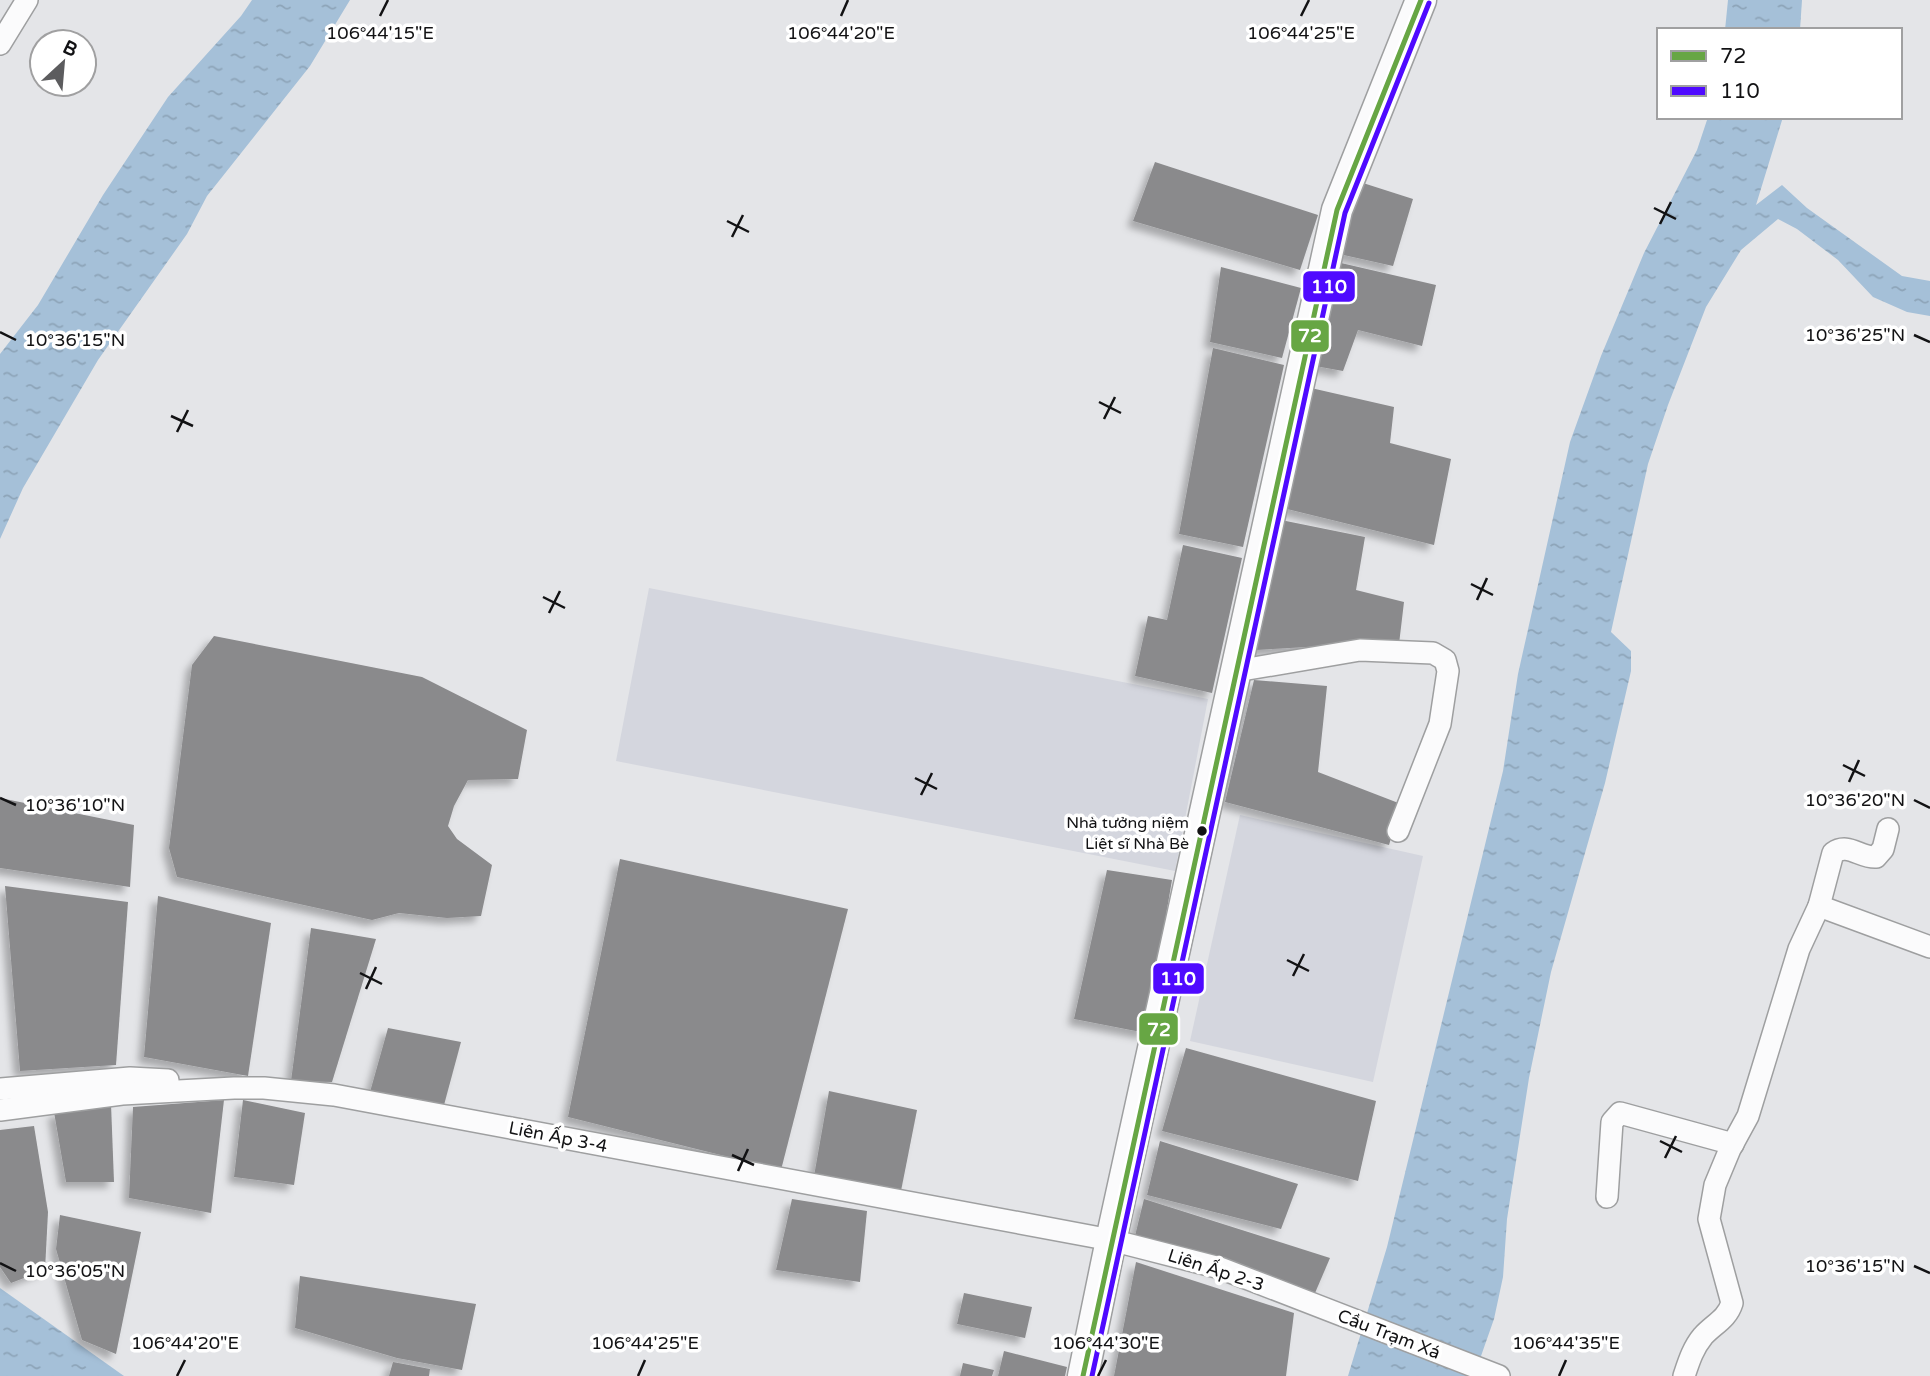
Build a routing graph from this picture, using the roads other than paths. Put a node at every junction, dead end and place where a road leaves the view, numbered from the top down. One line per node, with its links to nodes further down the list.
1 (27, 0): 3 (street)
2 (1421, 0): 4 (main road)
3 (0, 44)
4 (1236, 671): 6 (street); 14 (main road)
5 (1888, 829): 7 (street)
6 (1398, 831)
7 (1819, 906): 8 (street); 12 (street)
8 (1930, 947)
9 (0, 1090): 10 (street)
10 (211, 1090): 11 (street, Liên Ấp 3-4); 14 (street, Liên Ấp 3-4)
11 (0, 1110)
12 (1732, 1144): 13 (street); 18 (street)
13 (1607, 1197)
14 (1111, 1240): 15 (street, Liên Ấp 2-3); 16 (main road)
15 (1318, 1306): 17 (street, Cầu Trạm Xá)
16 (1083, 1376)
17 (1499, 1376)
18 (1684, 1376)

